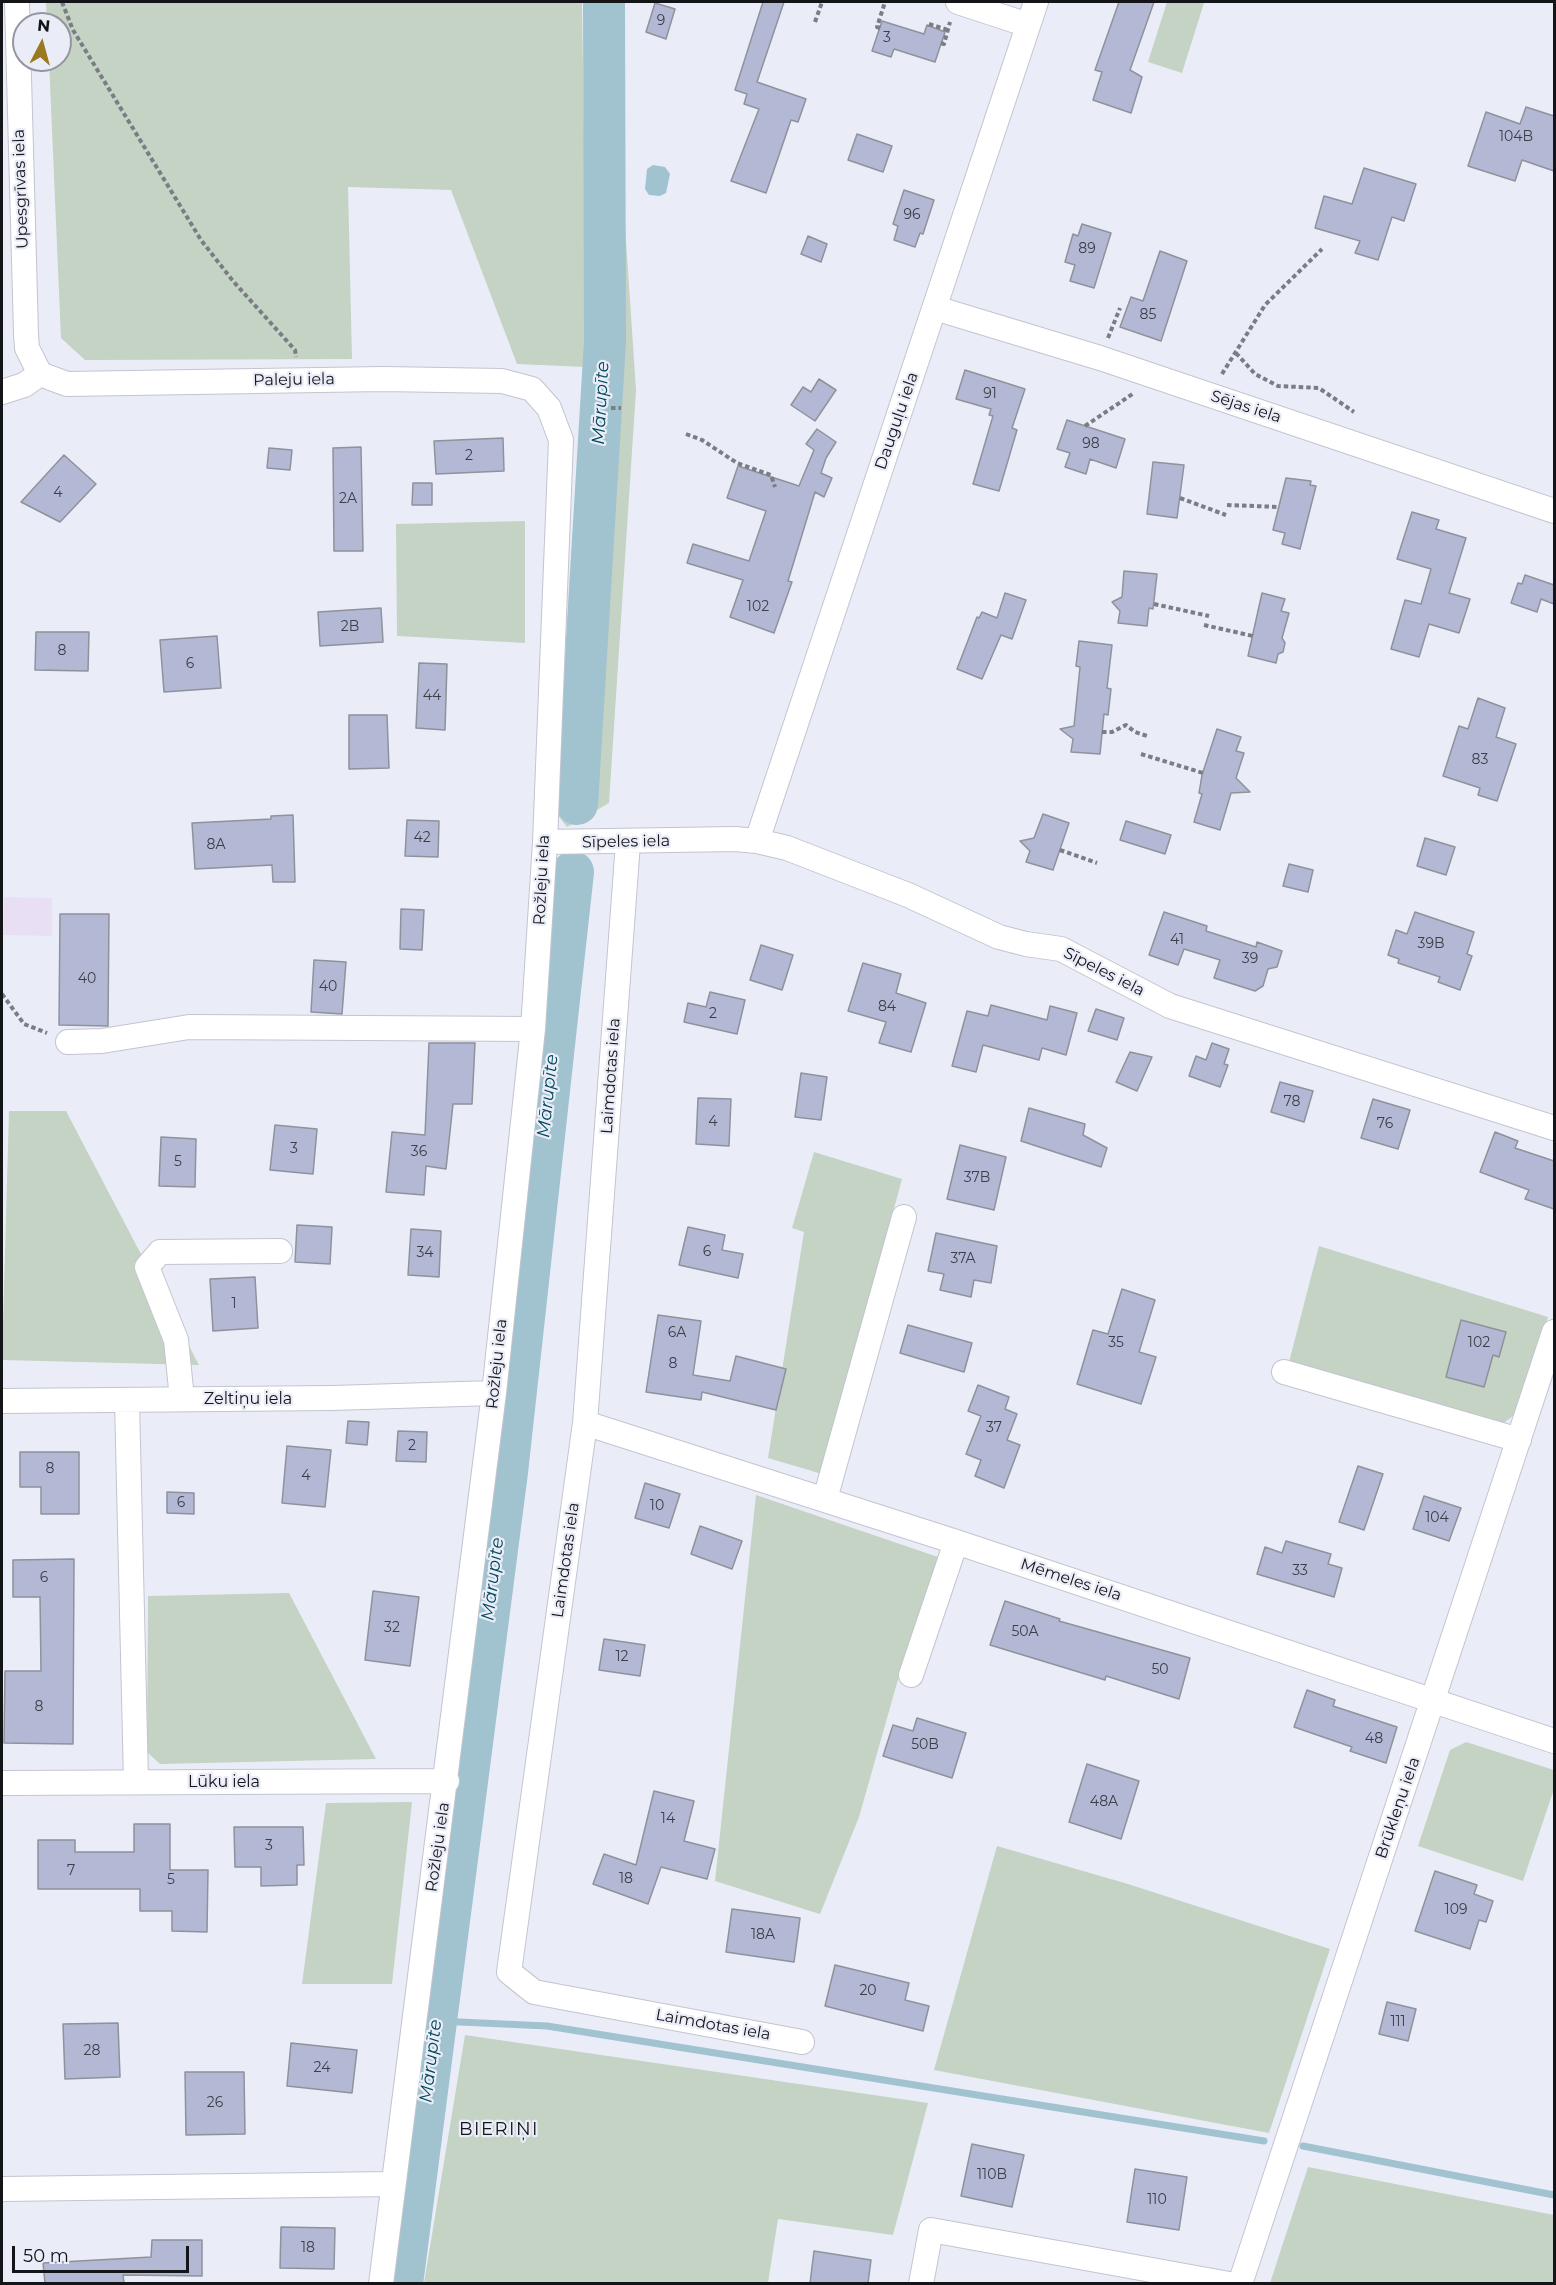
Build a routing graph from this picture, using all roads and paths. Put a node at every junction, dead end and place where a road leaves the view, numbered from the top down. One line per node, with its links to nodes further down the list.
1 (62, 2): 18 (path)
2 (822, 2): 7 (path)
3 (885, 2): 10 (path)
4 (958, 2): 9 (street)
5 (1036, 2): 9 (street, Dauguļu iela)
6 (12, 8): 12 (street, Upesgrīvas iela)
7 (815, 22)
8 (929, 24): 11 (path)
9 (1028, 25): 14 (street, Dauguļu iela)
10 (880, 28)
11 (948, 30)
12 (10, 132): 20 (street, Upesgrīvas iela)
13 (1322, 249): 16 (path)
14 (935, 308): 17 (street, Sējas iela); 43 (street, Dauguļu iela)
15 (1120, 308): 17 (path)
16 (1236, 353): 22 (path); 25 (path)
17 (1100, 358): 19 (street, Sējas iela)
18 (299, 367)
19 (1141, 372): 22 (street, Sējas iela); 26 (path)
20 (40, 374): 21 (street); 28 (street, Paleju iela)
21 (2, 392)
22 (1212, 396): 33 (street, Sējas iela)
23 (611, 408): 24 (path)
24 (621, 408)
25 (1354, 412)
26 (1085, 426)
27 (686, 434): 29 (path)
28 (561, 440): 44 (street, Rožleju iela)
29 (775, 487)
30 (1180, 498): 34 (path)
31 (1227, 505): 32 (path)
32 (1279, 507)
33 (1554, 511)
34 (1226, 515)
35 (1154, 604): 36 (path)
36 (1209, 616)
37 (1204, 626): 38 (path)
38 (1253, 636)
39 (1102, 732): 40 (path)
40 (1147, 736)
41 (1142, 754): 42 (path)
42 (1203, 773)
43 (757, 841): 45 (street, Sīpeles iela); 51 (street, Sīpeles iela)
44 (545, 842): 45 (street, Sīpeles iela); 49 (street, Rožleju iela)
45 (628, 843): 60 (street, Laimdotas iela)
46 (1060, 850): 47 (path)
47 (1097, 863)
48 (2, 994): 50 (path)
49 (533, 1029): 50 (street); 56 (street, Rožleju iela)
50 (68, 1042)
51 (1554, 1128)
52 (904, 1217): 62 (street)
53 (280, 1251): 57 (street)
54 (1554, 1332): 61 (street, Brūkleņu iela)
55 (1284, 1372): 61 (street)
56 (494, 1394): 57 (street, Zeltiņu iela); 67 (street, Rožleju iela)
57 (182, 1399): 59 (street, Zeltiņu iela)
58 (2, 1401): 59 (street, Zeltiņu iela)
59 (127, 1401): 68 (street)
60 (585, 1423): 62 (street, Mēmeles iela); 70 (street, Laimdotas iela)
61 (1519, 1440): 65 (street, Brūkleņu iela)
62 (825, 1499): 63 (street, Mēmeles iela)
63 (956, 1542): 64 (street); 65 (street, Mēmeles iela)
64 (911, 1675)
65 (1434, 1701): 66 (street, Mēmeles iela); 76 (street, Brūkleņu iela)
66 (1554, 1741)
67 (447, 1781): 68 (street, Lūku iela); 71 (street, Rožleju iela)
68 (136, 1782): 69 (street, Lūku iela)
69 (2, 1783)
70 (802, 2042)
71 (393, 2184): 72 (street); 73 (street, Rožleju iela)
72 (2, 2189)
73 (381, 2283)
74 (921, 2283): 75 (street)
75 (1229, 2283)
76 (1240, 2283)

